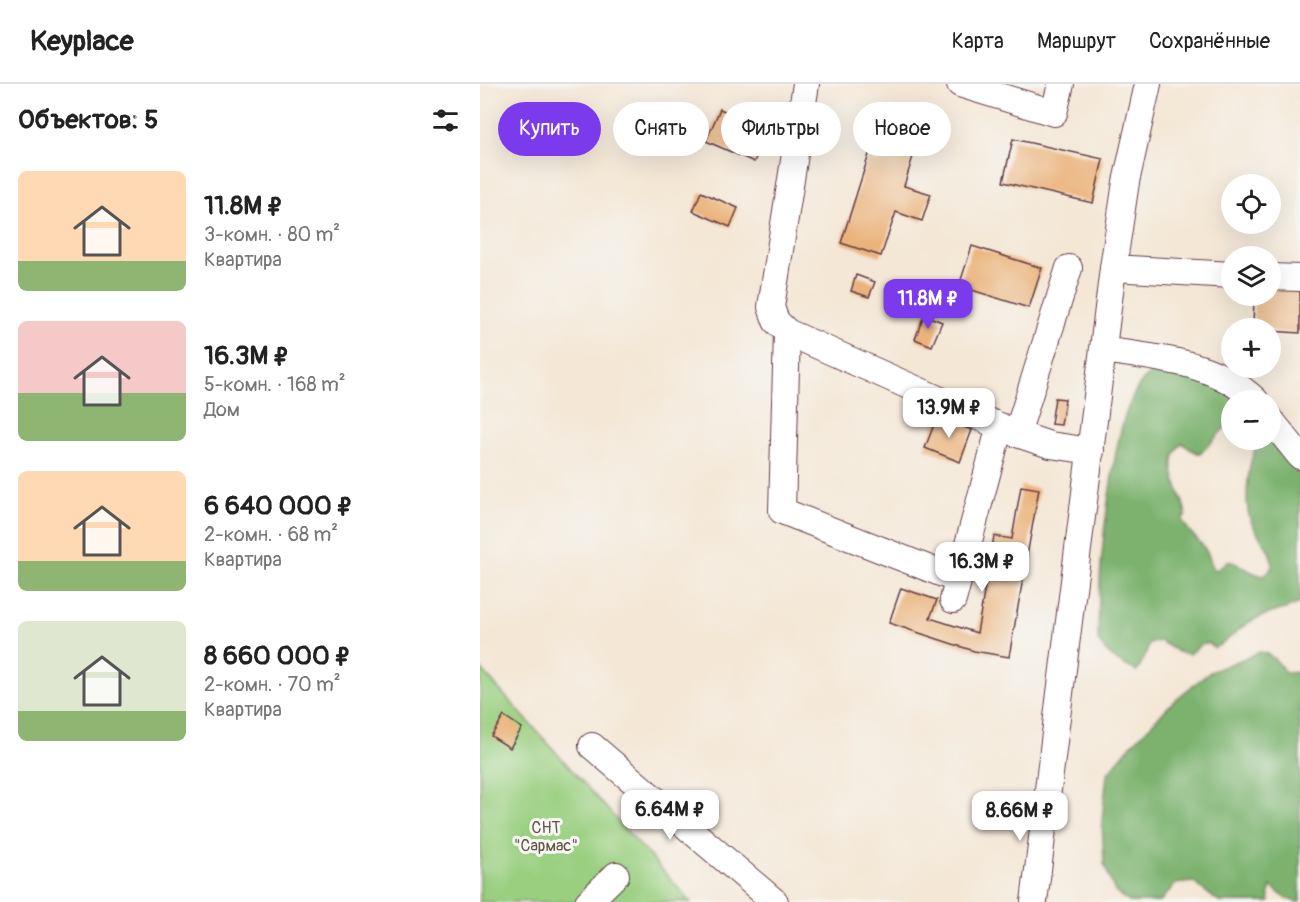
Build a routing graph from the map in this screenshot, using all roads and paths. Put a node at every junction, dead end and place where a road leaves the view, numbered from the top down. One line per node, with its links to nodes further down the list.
1 (806, 84): 10 (street)
2 (1061, 84): 4 (street)
3 (1148, 84): 6 (street)
4 (967, 85)
5 (1069, 268): 13 (street)
6 (1113, 268): 7 (street); 11 (street)
7 (1221, 274)
8 (1281, 277): 9 (street)
9 (1300, 278)
10 (787, 332): 13 (street); 13 (street)
11 (1103, 350): 12 (street); 15 (street)
12 (1244, 390)
13 (1009, 430): 15 (street)
14 (1281, 433): 16 (street)
15 (1091, 451): 18 (street)
16 (1300, 456)
17 (592, 746): 21 (street)
18 (1050, 787): 22 (street); 23 (street)
19 (616, 875): 20 (street)
20 (588, 902)
21 (775, 902)
22 (1034, 902)
23 (1047, 902)

